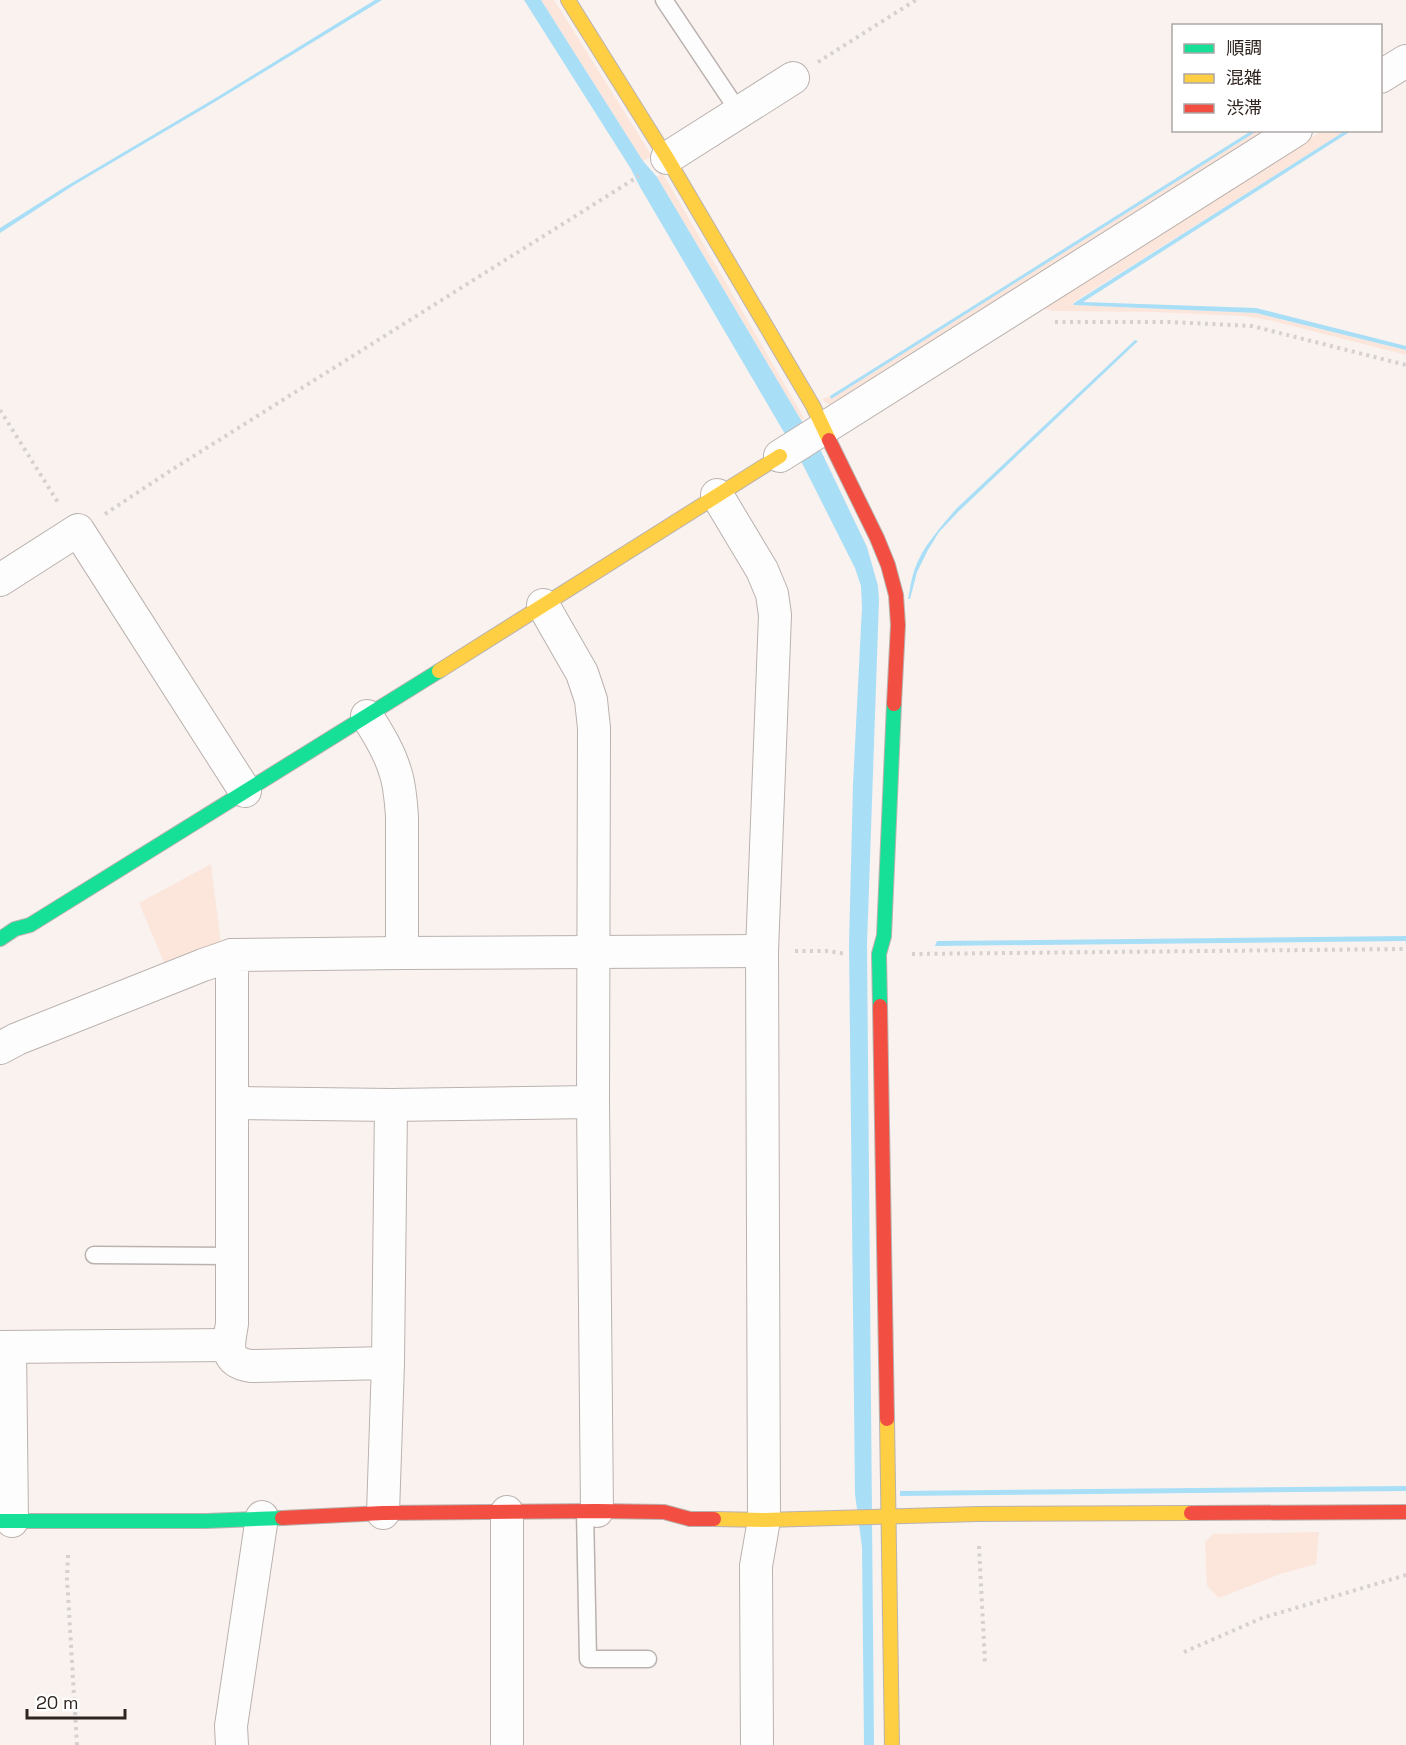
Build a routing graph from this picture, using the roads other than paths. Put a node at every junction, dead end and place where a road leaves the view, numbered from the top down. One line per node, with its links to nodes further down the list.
1 (568, 0): 8 (street)
2 (664, 0): 6 (lane)
3 (1406, 61): 4 (street)
4 (1382, 76)
5 (793, 78): 6 (street)
6 (739, 112): 8 (street)
7 (1293, 132): 9 (street)
8 (667, 158): 9 (street)
9 (823, 429): 10 (street); 35 (street)
10 (780, 456): 11 (street)
11 (717, 495): 13 (street); 17 (street)
12 (0, 580): 15 (street)
13 (543, 605): 14 (street); 19 (street)
14 (367, 716): 15 (street); 18 (street)
15 (245, 790): 16 (street)
16 (0, 939)
17 (762, 951): 19 (street); 36 (street)
18 (402, 952): 19 (street); 20 (street)
19 (594, 952): 22 (street)
20 (232, 955): 21 (street); 23 (street)
21 (0, 1048)
22 (592, 1102): 24 (street); 30 (street)
23 (232, 1103): 24 (street); 26 (street)
24 (391, 1105): 29 (street)
25 (94, 1255): 26 (lane)
26 (231, 1256): 27 (street)
27 (228, 1345): 28 (street); 29 (street)
28 (5, 1347): 37 (street)
29 (388, 1363): 33 (street)
30 (591, 1511): 31 (street); 36 (street); 38 (lane)
31 (507, 1512): 33 (street); 40 (street)
32 (1406, 1512): 35 (street)
33 (383, 1513): 34 (street)
34 (262, 1517): 37 (street); 39 (street)
35 (888, 1518): 36 (street); 42 (street)
36 (764, 1520): 41 (street)
37 (6, 1521)
38 (648, 1659)
39 (232, 1745)
40 (507, 1745)
41 (757, 1745)
42 (892, 1745)

